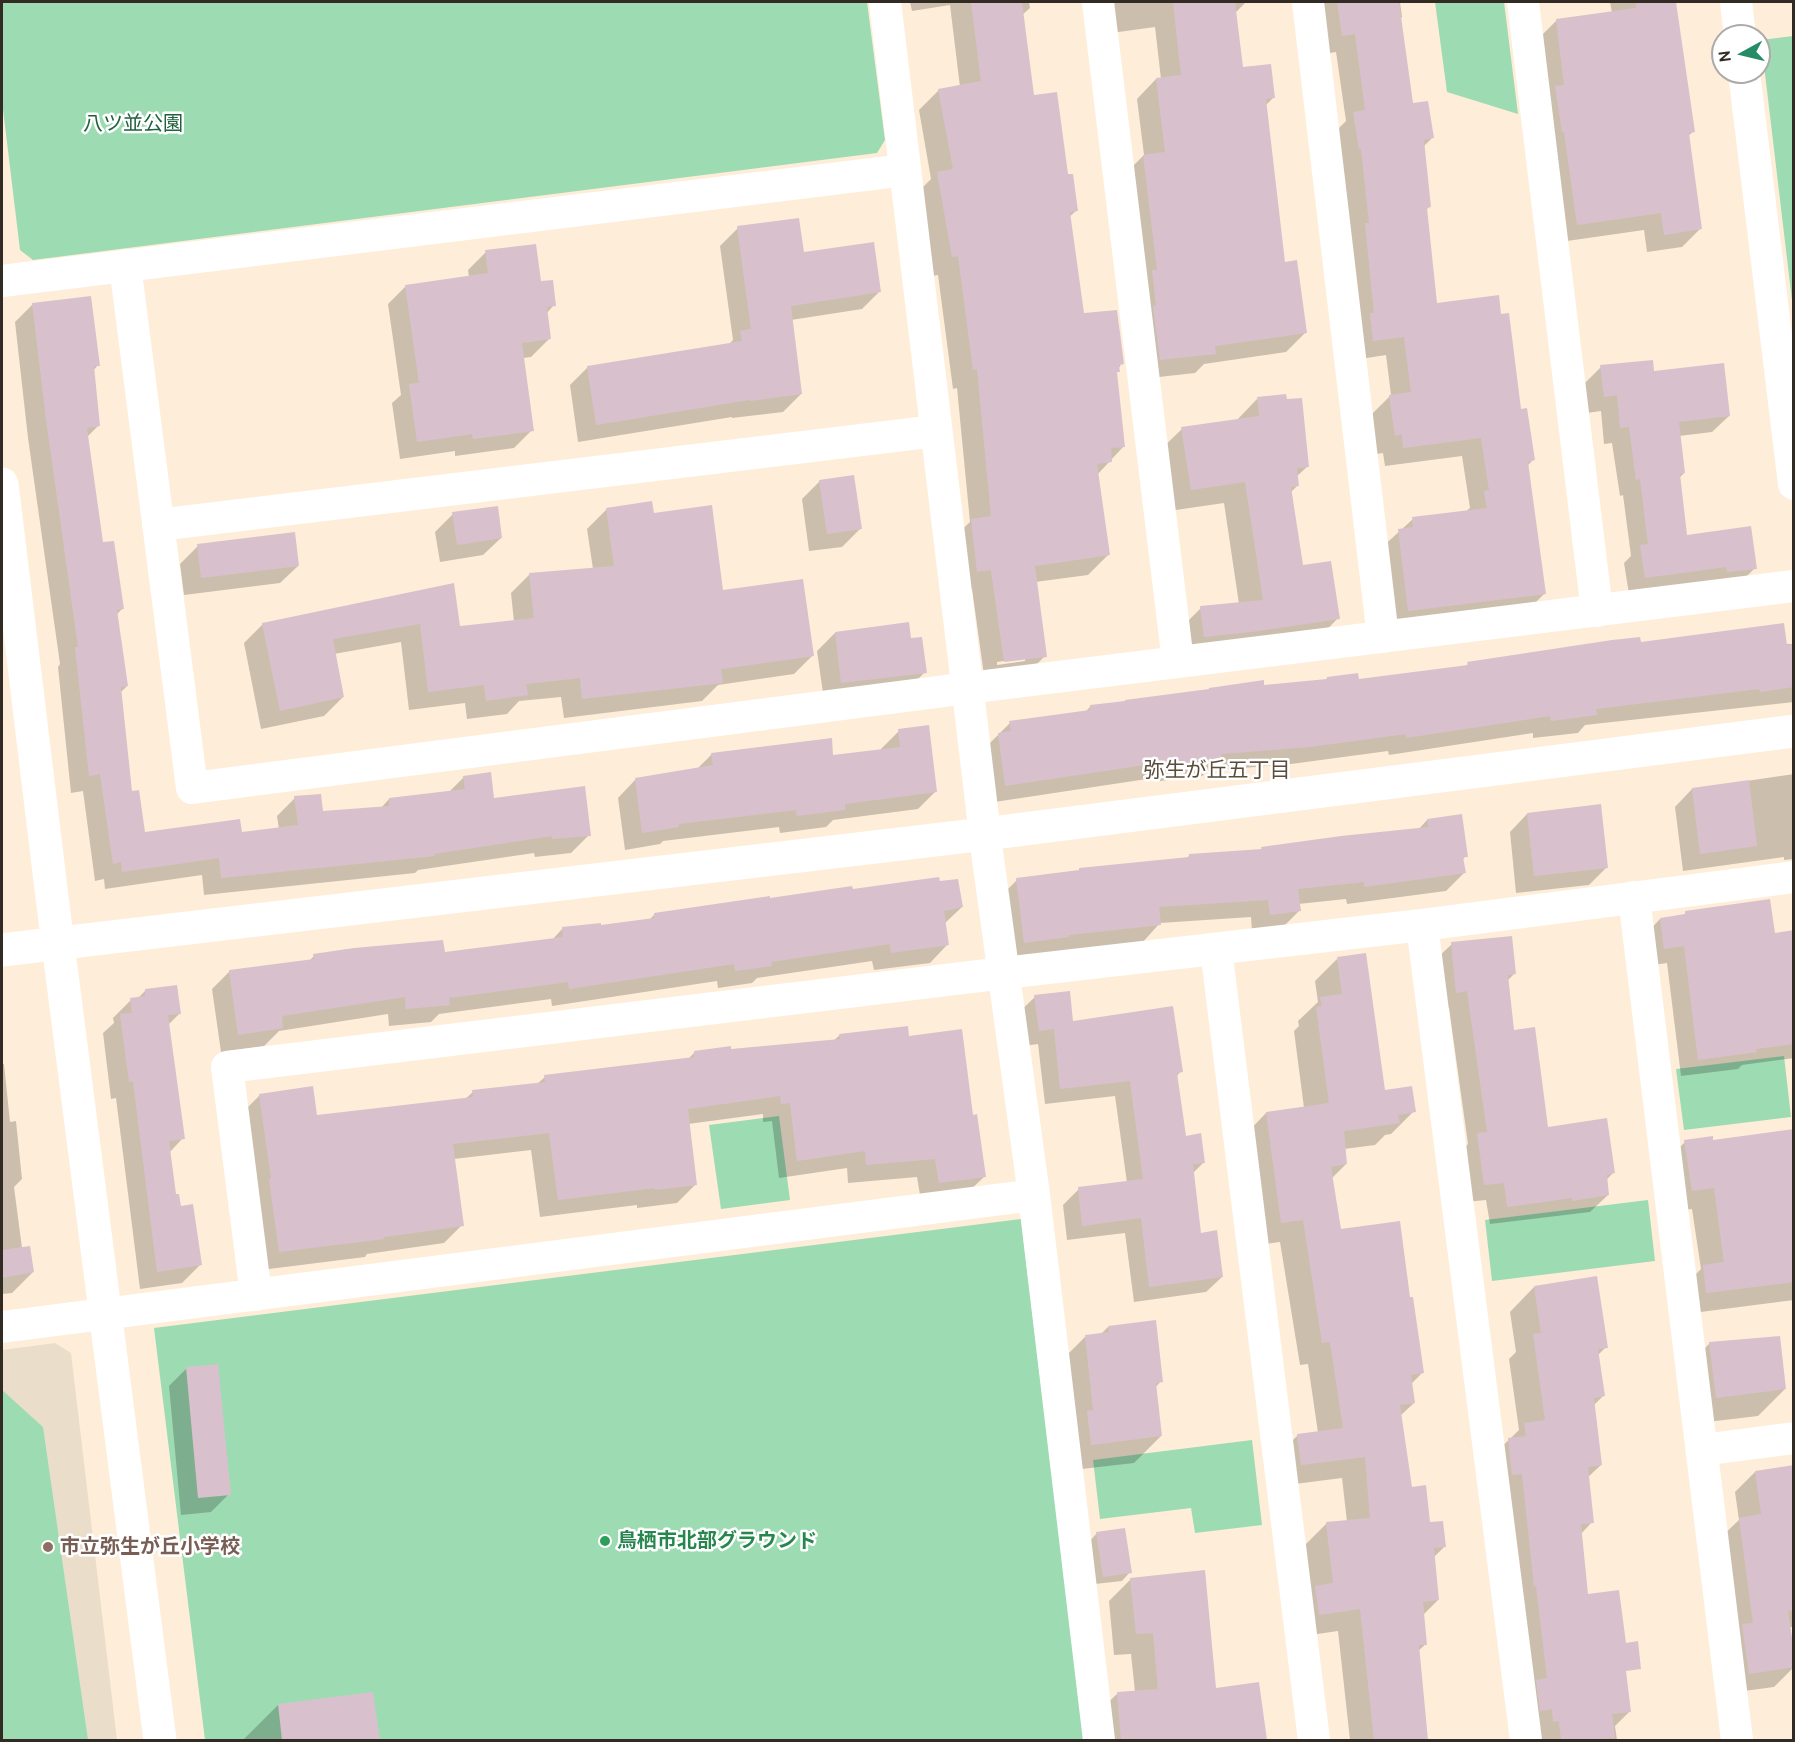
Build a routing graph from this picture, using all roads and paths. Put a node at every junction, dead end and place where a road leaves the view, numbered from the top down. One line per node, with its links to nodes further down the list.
1 (885, 2): 8 (street)
2 (1098, 2): 18 (street)
3 (1308, 2): 17 (street)
4 (1523, 2): 16 (street)
5 (1736, 2): 6 (street)
6 (1739, 24)
7 (1745, 84): 13 (street)
8 (905, 170): 9 (street); 11 (street)
9 (125, 265): 10 (street); 14 (street)
10 (2, 281)
11 (936, 430): 14 (street); 19 (street)
12 (2, 484): 25 (street)
13 (1794, 484)
14 (158, 525): 19 (street)
15 (1794, 586): 16 (street)
16 (1597, 611): 17 (street)
17 (1383, 637): 18 (street)
18 (1178, 662): 19 (street)
19 (968, 688): 21 (street)
20 (1794, 731): 21 (street)
21 (985, 834): 25 (street); 28 (street)
22 (1794, 877): 23 (street)
23 (1634, 897): 24 (street); 34 (street)
24 (1422, 926): 26 (street); 38 (street)
25 (58, 944): 27 (street); 31 (street)
26 (1216, 949): 28 (street); 37 (street)
27 (2, 950)
28 (1004, 973): 29 (street); 30 (street)
29 (1034, 1195): 30 (street); 36 (street)
30 (256, 1295): 31 (street)
31 (106, 1314): 32 (street); 35 (street)
32 (2, 1327)
33 (1794, 1438): 34 (street)
34 (1702, 1450): 39 (street)
35 (160, 1740)
36 (1100, 1740)
37 (1314, 1740)
38 (1526, 1740)
39 (1737, 1740)

